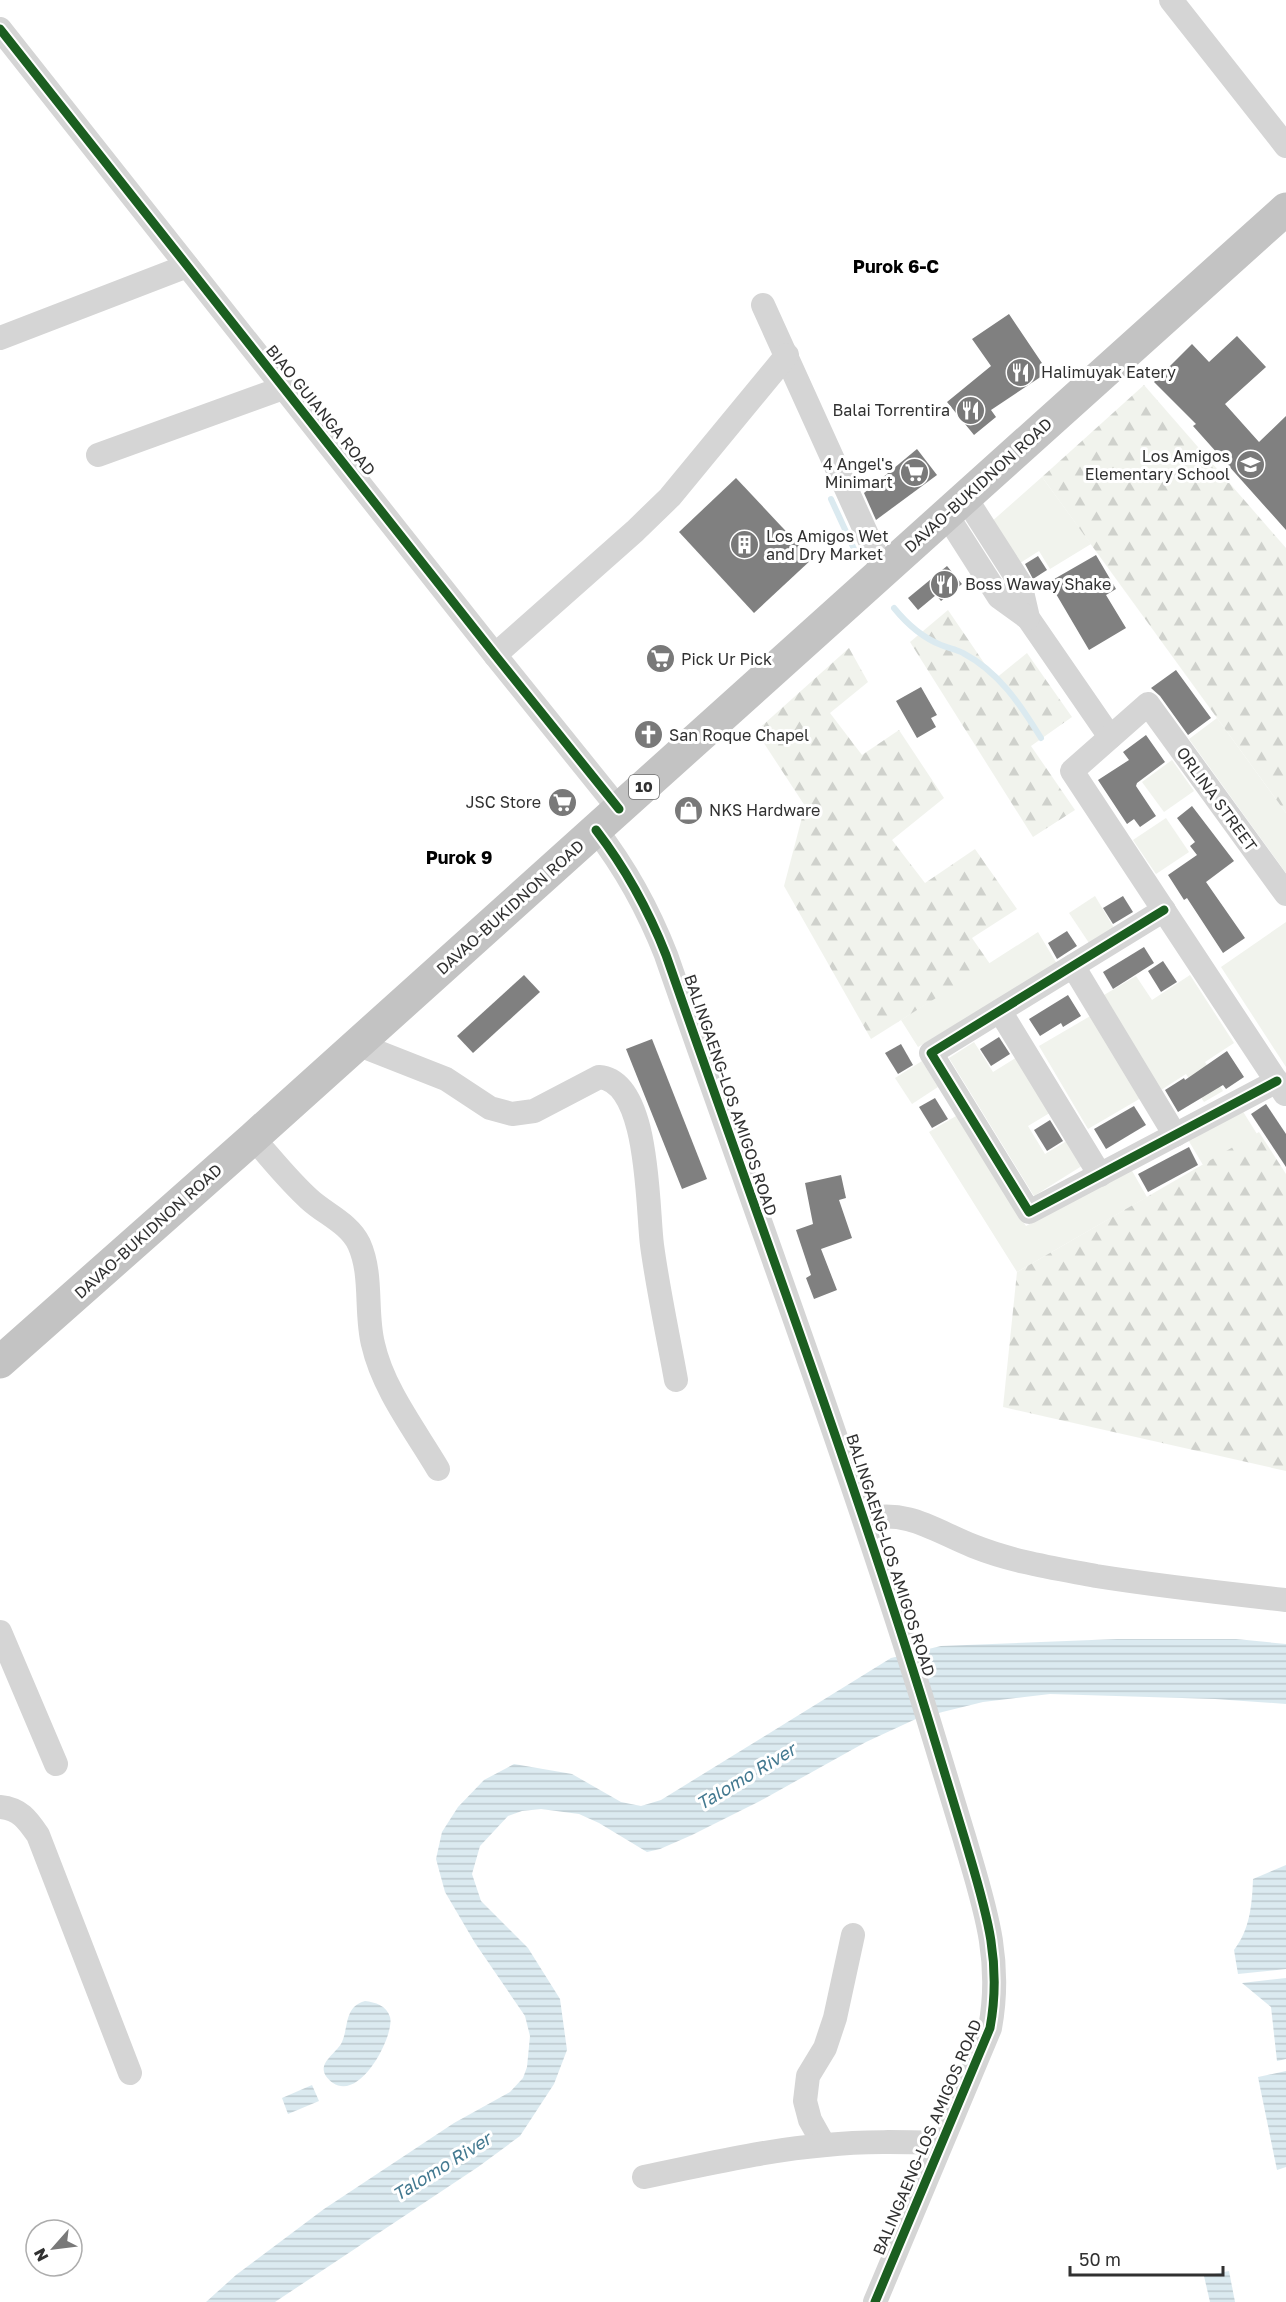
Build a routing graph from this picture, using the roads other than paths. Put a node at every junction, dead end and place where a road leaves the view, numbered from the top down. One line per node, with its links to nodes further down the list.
1 (1171, 0): 3 (street)
2 (0, 29): 5 (street, BIAO GUIANGA ROAD)
3 (1286, 146)
4 (1286, 209): 11 (highway, DAVAO-BUKIDNON ROAD / 10)
5 (186, 266): 7 (street); 9 (street, BIAO GUIANGA ROAD)
6 (763, 305): 8 (street)
7 (0, 338)
8 (787, 355): 12 (street); 13 (street)
9 (284, 388): 10 (street); 13 (street, BIAO GUIANGA ROAD)
10 (98, 456)
11 (955, 505): 12 (highway, DAVAO-BUKIDNON ROAD / 10); 14 (street)
12 (883, 570): 15 (highway, DAVAO-BUKIDNON ROAD / 10)
13 (495, 655): 15 (street, BIAO GUIANGA ROAD)
14 (1110, 737): 16 (street, ORLINA STREET); 17 (street)
15 (608, 819): 20 (highway, DAVAO-BUKIDNON ROAD / 10); 28 (street, BALINGAENG-LOS AMIGOS ROAD)
16 (1286, 894)
17 (1164, 910): 18 (street); 21 (street)
18 (1073, 966): 19 (street); 22 (street)
19 (1000, 1011): 24 (street); 24 (street)
20 (357, 1044): 23 (highway, DAVAO-BUKIDNON ROAD / 10); 26 (street)
21 (1281, 1088): 22 (street)
22 (1175, 1135): 24 (street)
23 (253, 1138): 25 (highway, DAVAO-BUKIDNON ROAD / 10); 27 (street)
24 (1100, 1175)
25 (0, 1362)
26 (676, 1380)
27 (438, 1469)
28 (865, 1519): 29 (street); 35 (street, BALINGAENG-LOS AMIGOS ROAD)
29 (1286, 1600)
30 (0, 1632): 31 (street)
31 (56, 1764)
32 (0, 1807): 34 (street)
33 (853, 1935): 36 (street)
34 (130, 2073)
35 (941, 2143): 36 (street); 38 (street, BALINGAENG-LOS AMIGOS ROAD)
36 (824, 2145): 37 (street)
37 (644, 2177)
38 (875, 2302)

